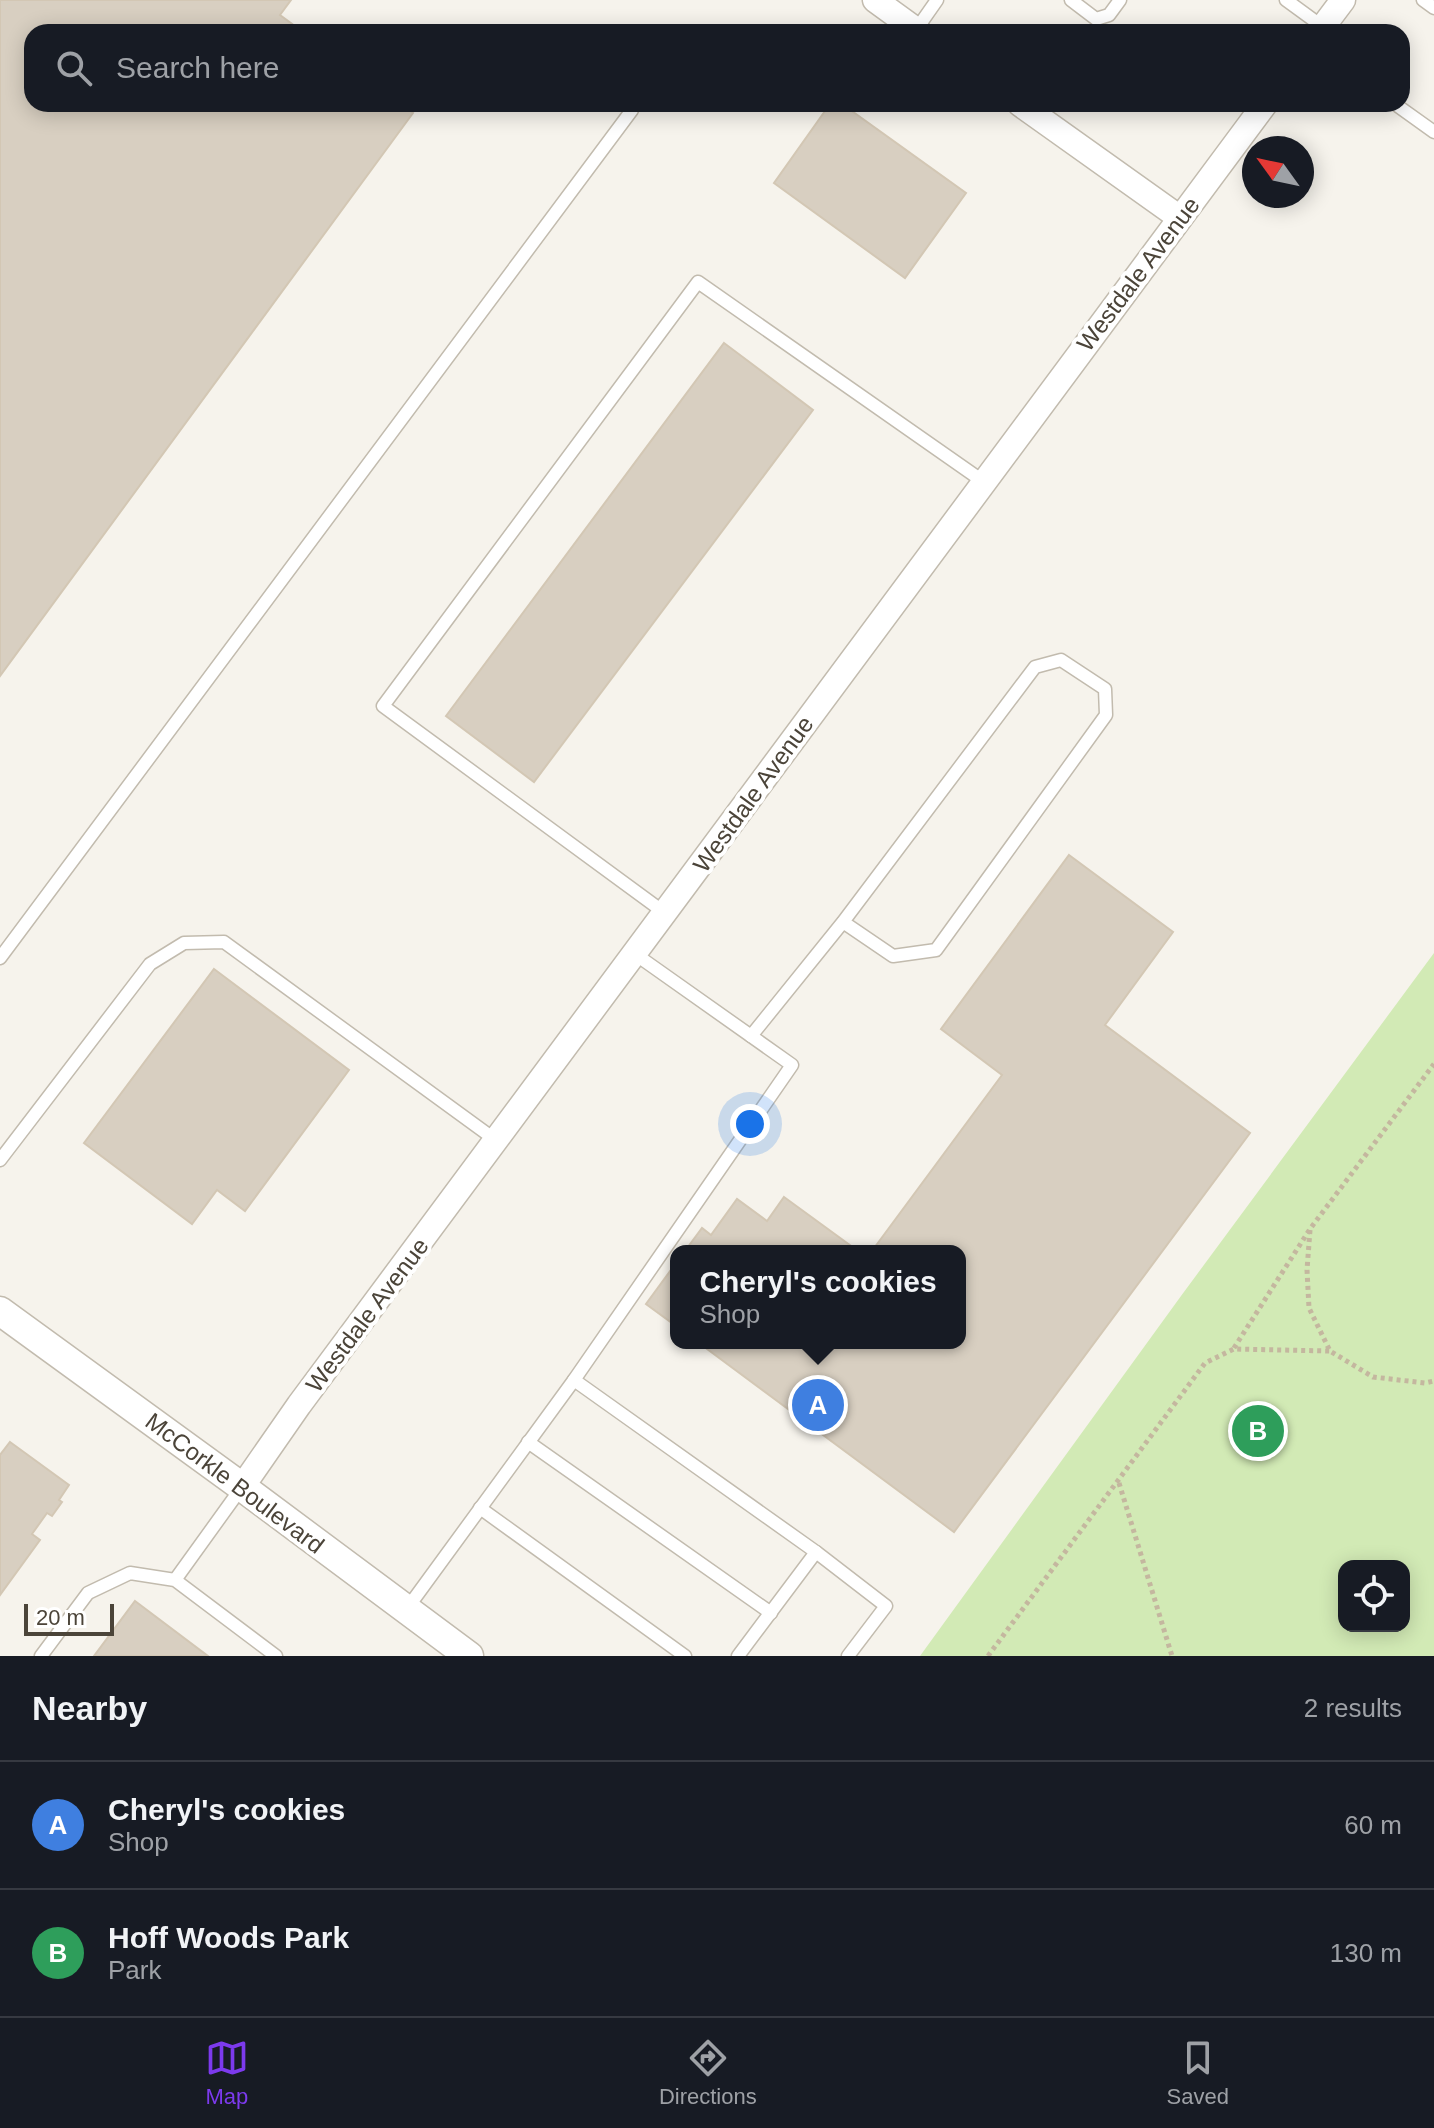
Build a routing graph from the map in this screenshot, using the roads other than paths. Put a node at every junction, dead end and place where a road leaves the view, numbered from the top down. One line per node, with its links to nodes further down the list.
1 (875, 0): 9 (street)
2 (937, 0): 10 (lane)
3 (1071, 0): 4 (lane)
4 (1120, 0)
5 (1286, 0): 11 (lane)
6 (1343, 0): 12 (street)
7 (1423, 0): 8 (lane)
8 (1434, 8)
9 (908, 24)
10 (922, 24)
11 (1314, 24)
12 (1325, 24)
13 (631, 112): 23 (lane)
14 (1031, 112): 18 (street)
15 (1259, 112): 18 (street, Westdale Avenue)
16 (1406, 112): 17 (lane)
17 (1434, 132)
18 (1180, 218): 19 (street, Westdale Avenue)
19 (984, 482): 20 (street, Westdale Avenue); 20 (lane)
20 (665, 913): 22 (street, Westdale Avenue)
21 (843, 922): 21 (lane); 24 (lane)
22 (635, 954): 24 (lane); 25 (street, Westdale Avenue)
23 (0, 958)
24 (751, 1036): 28 (lane)
25 (497, 1141): 26 (lane); 30 (street, Westdale Avenue)
26 (0, 1160)
27 (0, 1311): 30 (street, McCorkle Boulevard)
28 (574, 1380): 29 (lane); 32 (lane)
29 (528, 1442): 31 (lane); 35 (lane)
30 (242, 1487): 33 (lane); 34 (street, McCorkle Boulevard)
31 (480, 1508): 34 (lane); 39 (lane)
32 (816, 1552): 35 (lane); 41 (lane)
33 (175, 1580): 36 (lane); 37 (lane)
34 (406, 1610): 38 (street, McCorkle Boulevard)
35 (771, 1613): 40 (lane)
36 (41, 1656)
37 (276, 1656)
38 (469, 1656)
39 (685, 1656)
40 (738, 1656)
41 (848, 1656)

